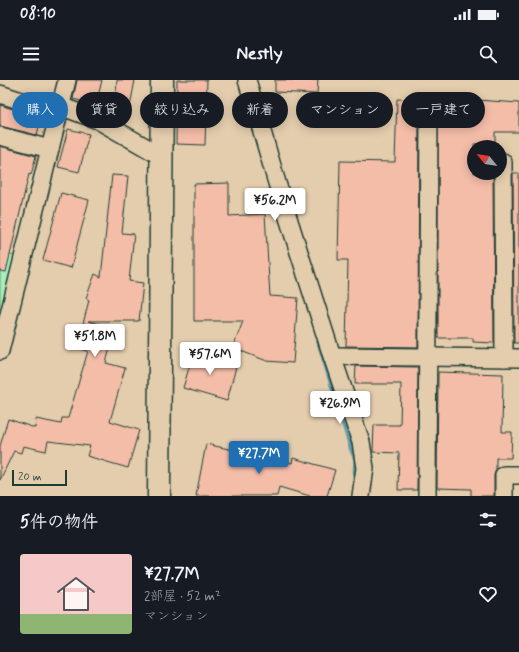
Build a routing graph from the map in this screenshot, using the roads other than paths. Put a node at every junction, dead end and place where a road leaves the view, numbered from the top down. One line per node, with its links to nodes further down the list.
1 (67, 80): 4 (street)
2 (162, 80): 12 (street)
3 (247, 80): 15 (street)
4 (64, 92)
5 (0, 94): 6 (street)
6 (12, 97)
7 (68, 111): 12 (street)
8 (55, 128): 11 (street)
9 (429, 128): 16 (street)
10 (0, 136): 11 (street)
11 (50, 149): 14 (street)
12 (161, 156): 19 (street)
13 (504, 180): 17 (street)
14 (0, 351)
15 (332, 356): 16 (street); 20 (street)
16 (428, 357): 17 (street); 21 (street)
17 (512, 358)
18 (519, 475): 22 (street)
19 (159, 496)
20 (361, 496)
21 (427, 496)
22 (504, 496)

